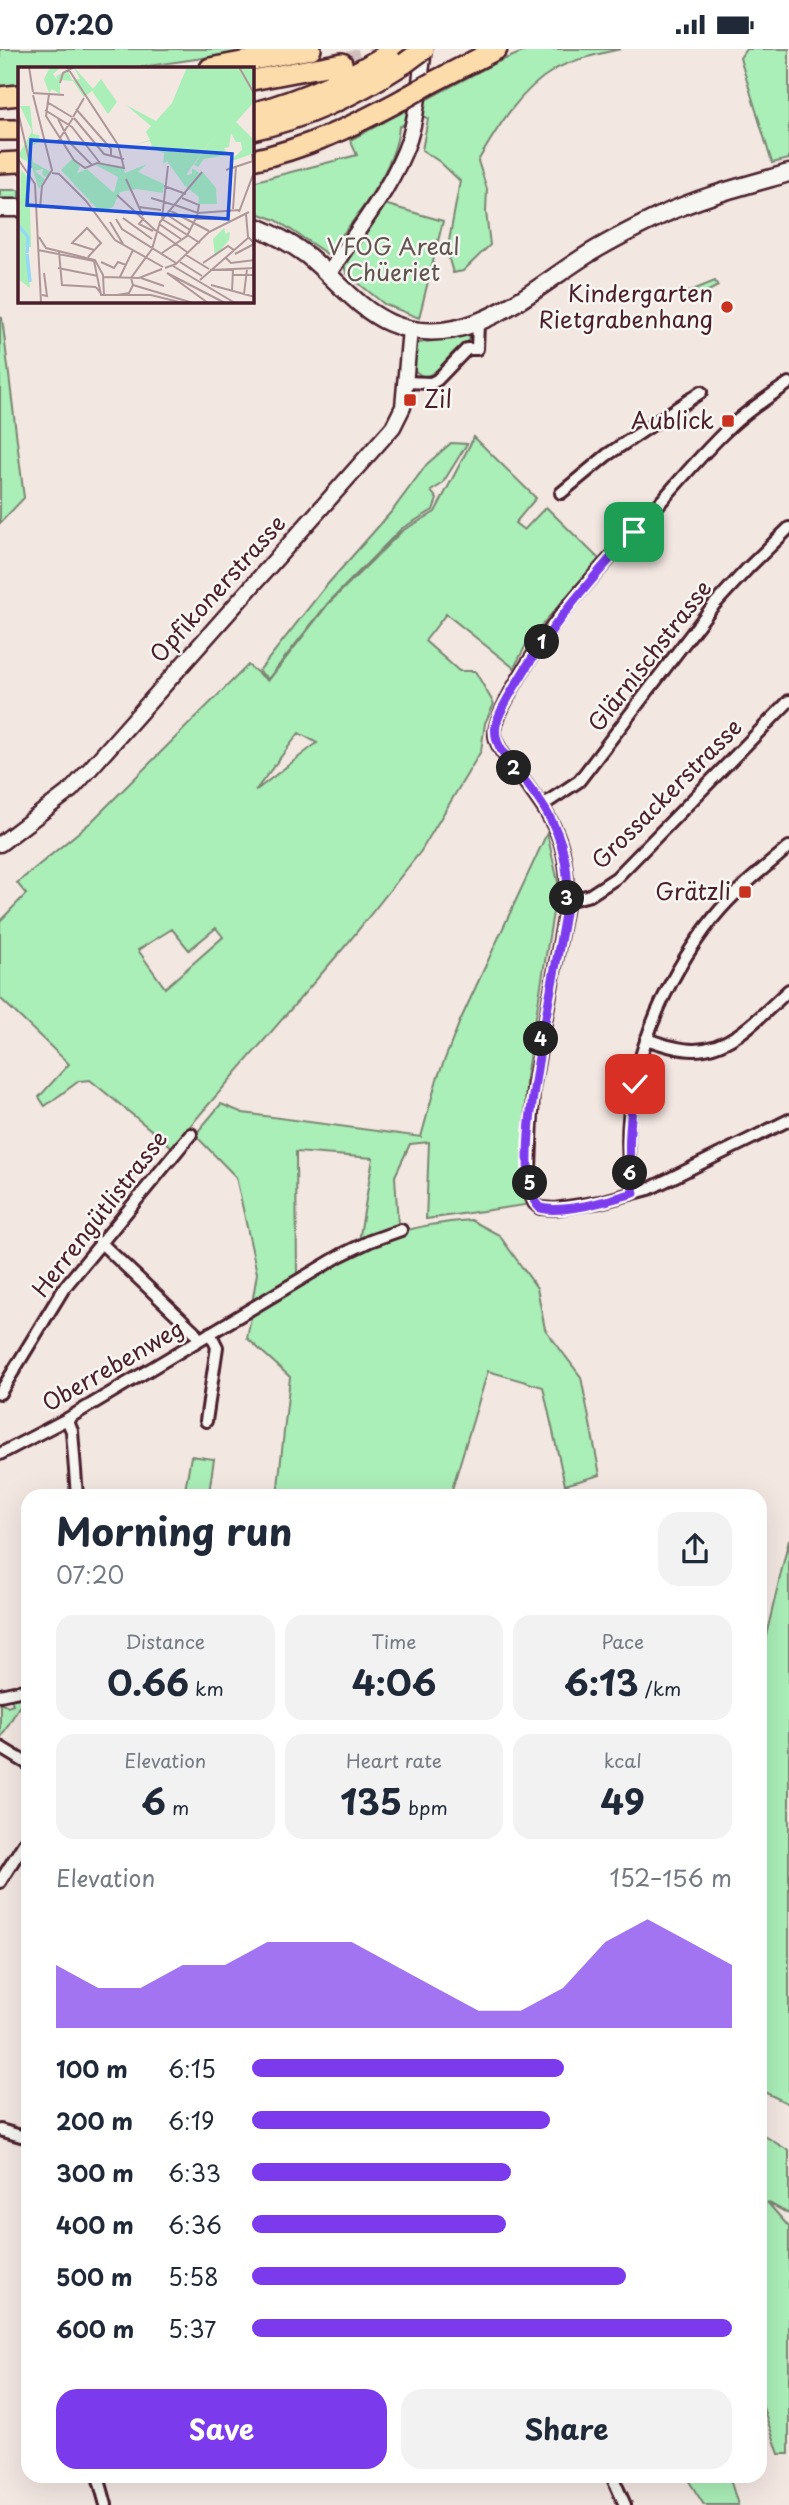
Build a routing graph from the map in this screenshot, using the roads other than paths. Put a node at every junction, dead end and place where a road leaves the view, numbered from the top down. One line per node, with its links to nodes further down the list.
1 (311, 49): 6 (highway)
2 (424, 49): 4 (highway, bridge); 23 (street)
3 (497, 49): 16 (highway, bridge)
4 (400, 56): 12 (highway); 15 (highway)
5 (342, 63): 7 (highway)
6 (215, 67)
7 (254, 80)
8 (18, 95): 9 (highway)
9 (0, 97)
10 (18, 106): 11 (highway)
11 (0, 107)
12 (254, 112)
13 (0, 130): 14 (highway)
14 (18, 130)
15 (254, 130)
16 (254, 159)
17 (18, 162): 18 (highway)
18 (0, 163)
19 (789, 173): 24 (main road)
20 (0, 208): 21 (main road)
21 (18, 208)
22 (254, 226): 23 (main road)
23 (328, 275): 25 (main road)
24 (478, 323): 25 (main road); 26 (street)
25 (410, 330): 26 (street, Opfikonerstrasse)
26 (405, 382): 33 (street, Opfikonerstrasse)
27 (789, 383): 32 (street)
28 (701, 392): 29 (street)
29 (561, 493)
30 (789, 528): 32 (street, Glärnischstrasse)
31 (789, 701): 35 (street, Grossackerstrasse)
32 (543, 805): 35 (street)
33 (0, 844)
34 (789, 847): 37 (street)
35 (566, 901): 40 (street)
36 (789, 990): 37 (street)
37 (646, 1039): 40 (street)
38 (789, 1120): 40 (street)
39 (191, 1134): 42 (street, Herrengütlistrasse)
40 (634, 1193)
41 (401, 1230): 43 (street, Oberrebenweg)
42 (100, 1242): 44 (street); 45 (street, Herrengütlistrasse)
43 (210, 1333): 44 (street, Oberrebenweg); 47 (street, Oberrebenweg)
44 (199, 1340): 46 (street, Oberrebenweg)
45 (0, 1393)
46 (67, 1419): 48 (street, Oberrebenweg); 49 (street)
47 (205, 1421)
48 (0, 1454)
49 (77, 1489)
50 (21, 1690): 51 (street)
51 (0, 1695)
52 (1, 1751): 53 (street)
53 (21, 1761)
54 (21, 1848): 55 (street)
55 (0, 1882)
56 (0, 2130): 57 (street)
57 (21, 2136)
58 (100, 2483): 60 (street)
59 (614, 2483): 61 (street)
60 (106, 2505)
61 (625, 2505)

